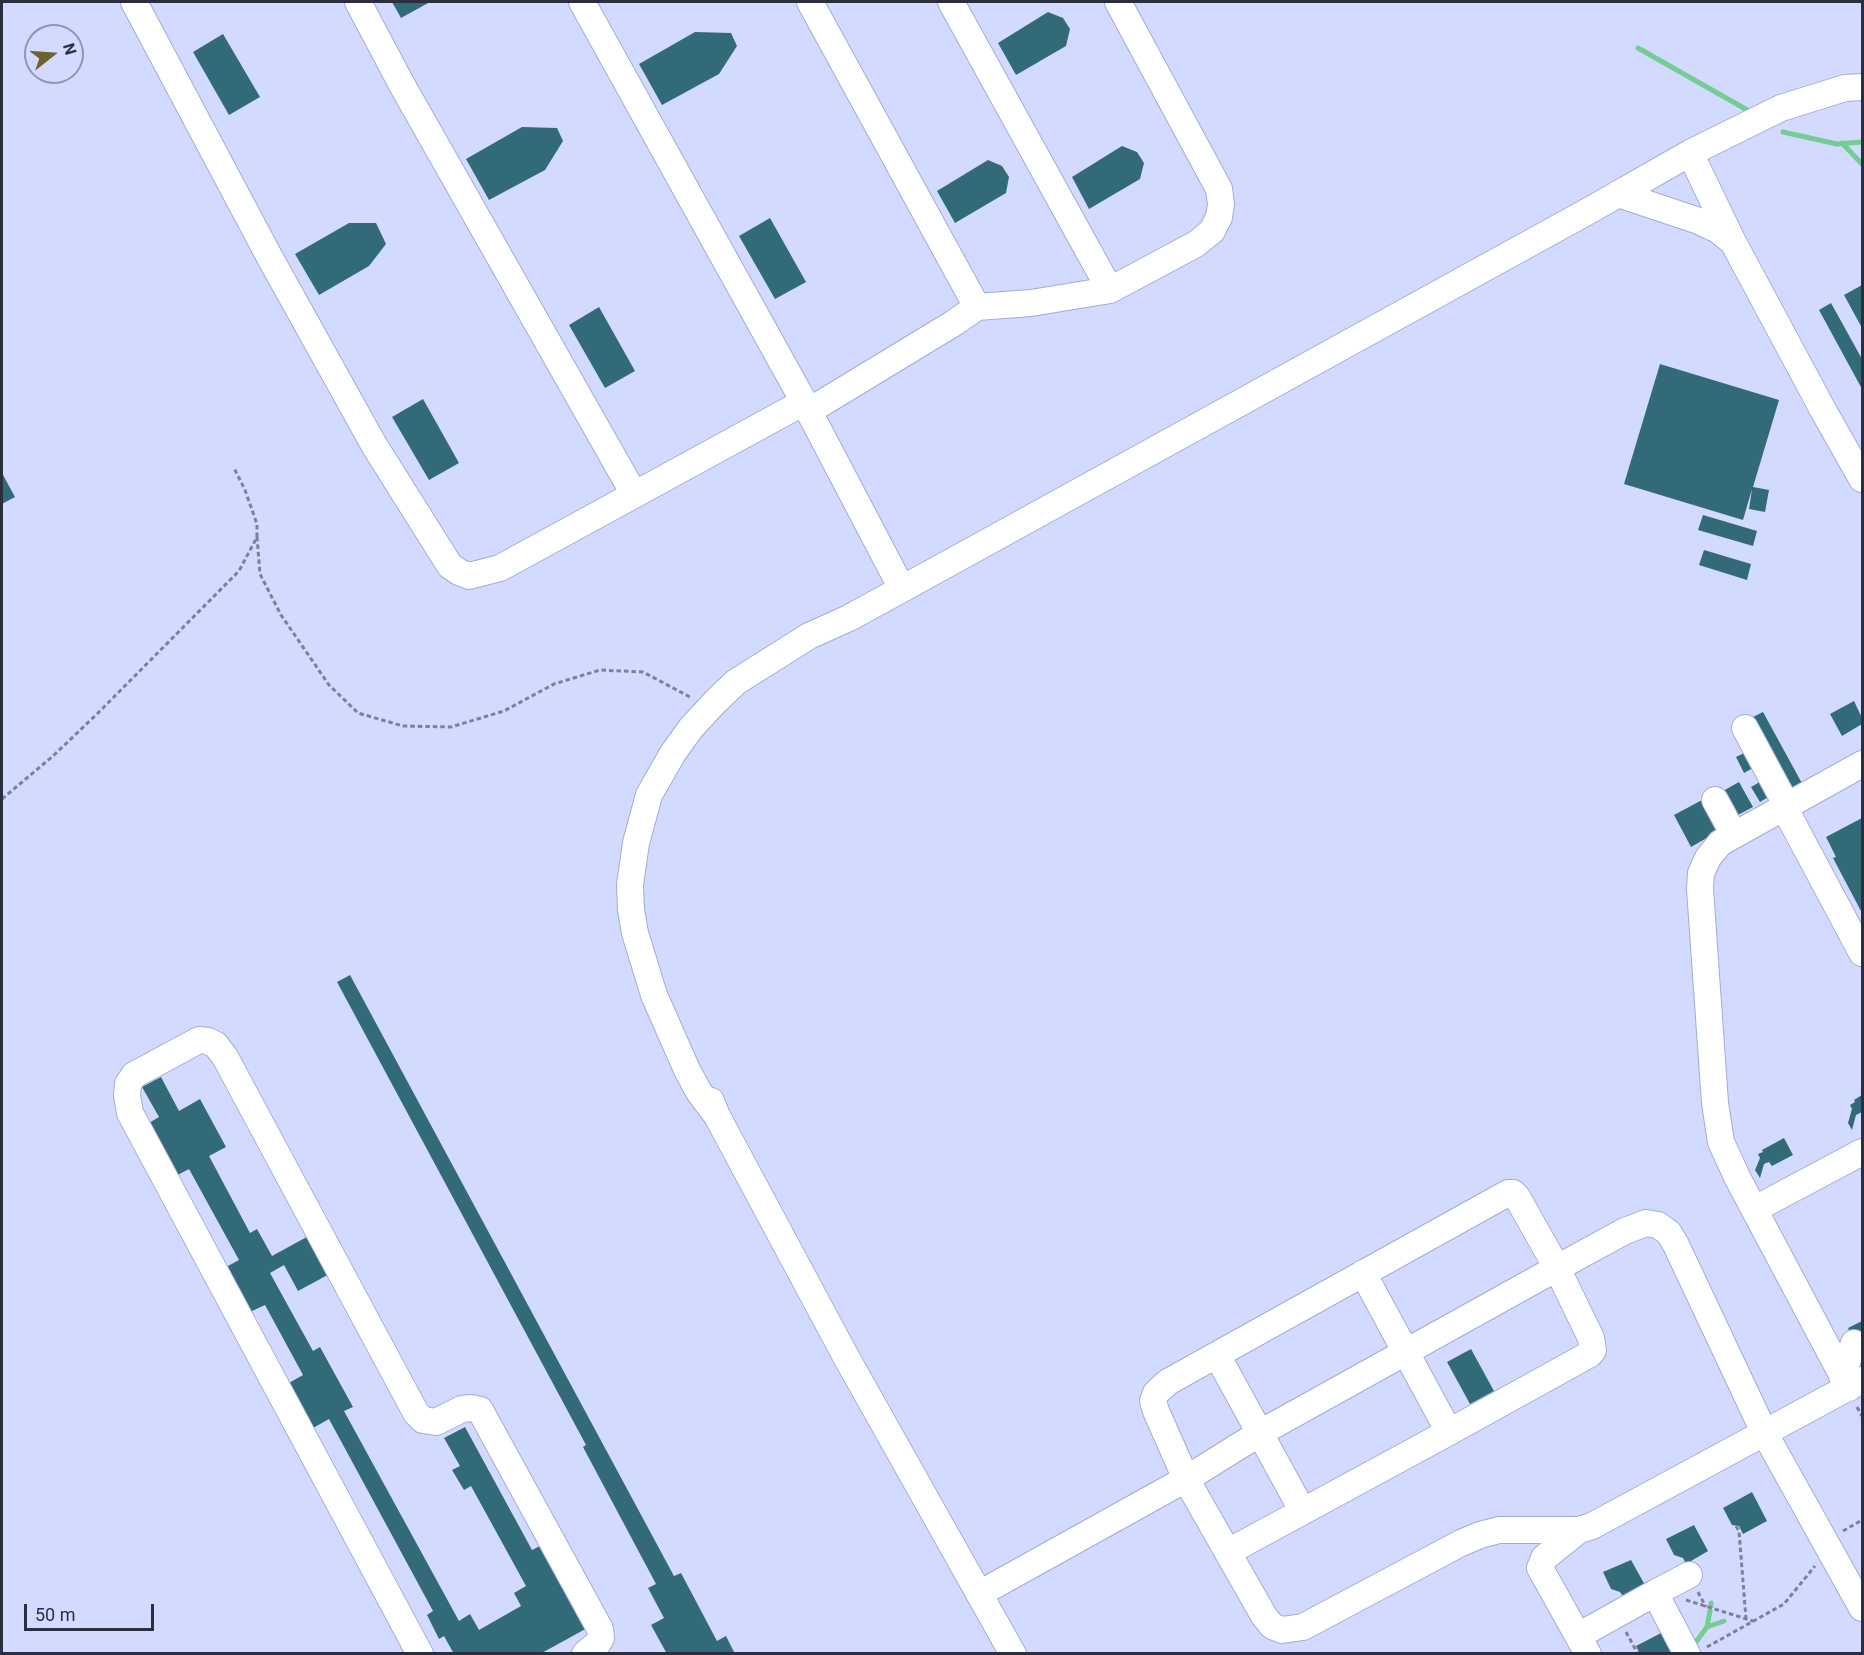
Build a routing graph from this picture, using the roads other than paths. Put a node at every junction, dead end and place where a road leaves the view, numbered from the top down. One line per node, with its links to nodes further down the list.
1 (134, 2): 15 (street)
2 (358, 2): 15 (street)
3 (582, 2): 13 (street)
4 (810, 2): 12 (street)
5 (951, 2): 11 (street)
6 (1119, 2): 11 (street)
7 (1863, 87): 8 (street)
8 (1690, 153): 9 (street); 10 (street)
9 (1618, 194): 10 (street); 16 (street)
10 (1733, 242): 14 (street)
11 (1110, 290): 12 (street)
12 (977, 307): 13 (street)
13 (807, 406): 15 (street); 16 (street)
14 (1863, 479)
15 (634, 494)
16 (902, 590): 17 (street)
17 (849, 618): 24 (street); 24 (street)
18 (1745, 728): 21 (street)
19 (1863, 764): 21 (street)
20 (1715, 800): 22 (street)
21 (1786, 807): 22 (street); 23 (street)
22 (1734, 836): 26 (street)
23 (1863, 953)
24 (717, 1116): 42 (street)
25 (1863, 1152): 26 (street)
26 (1755, 1209): 32 (street)
27 (1557, 1268): 28 (street); 30 (street); 33 (street); 34 (street)
28 (1363, 1273): 30 (street); 31 (street)
29 (1854, 1343): 32 (street)
30 (1406, 1353): 33 (street); 35 (street)
31 (1217, 1355): 35 (street); 36 (street)
32 (1851, 1381): 34 (street)
33 (1449, 1432): 37 (street)
34 (1764, 1432): 38 (street); 43 (street)
35 (1260, 1433): 36 (street); 37 (street)
36 (1186, 1479): 39 (street); 42 (street)
37 (1302, 1510): 39 (street)
38 (1579, 1530): 39 (street); 44 (street)
39 (1228, 1552)
40 (1689, 1575): 41 (street)
41 (1657, 1593): 44 (street); 45 (street)
42 (979, 1594): 48 (street)
43 (1863, 1608)
44 (1583, 1645)
45 (1696, 1651)
46 (420, 1653): 47 (street)
47 (585, 1653)
48 (1013, 1653)

